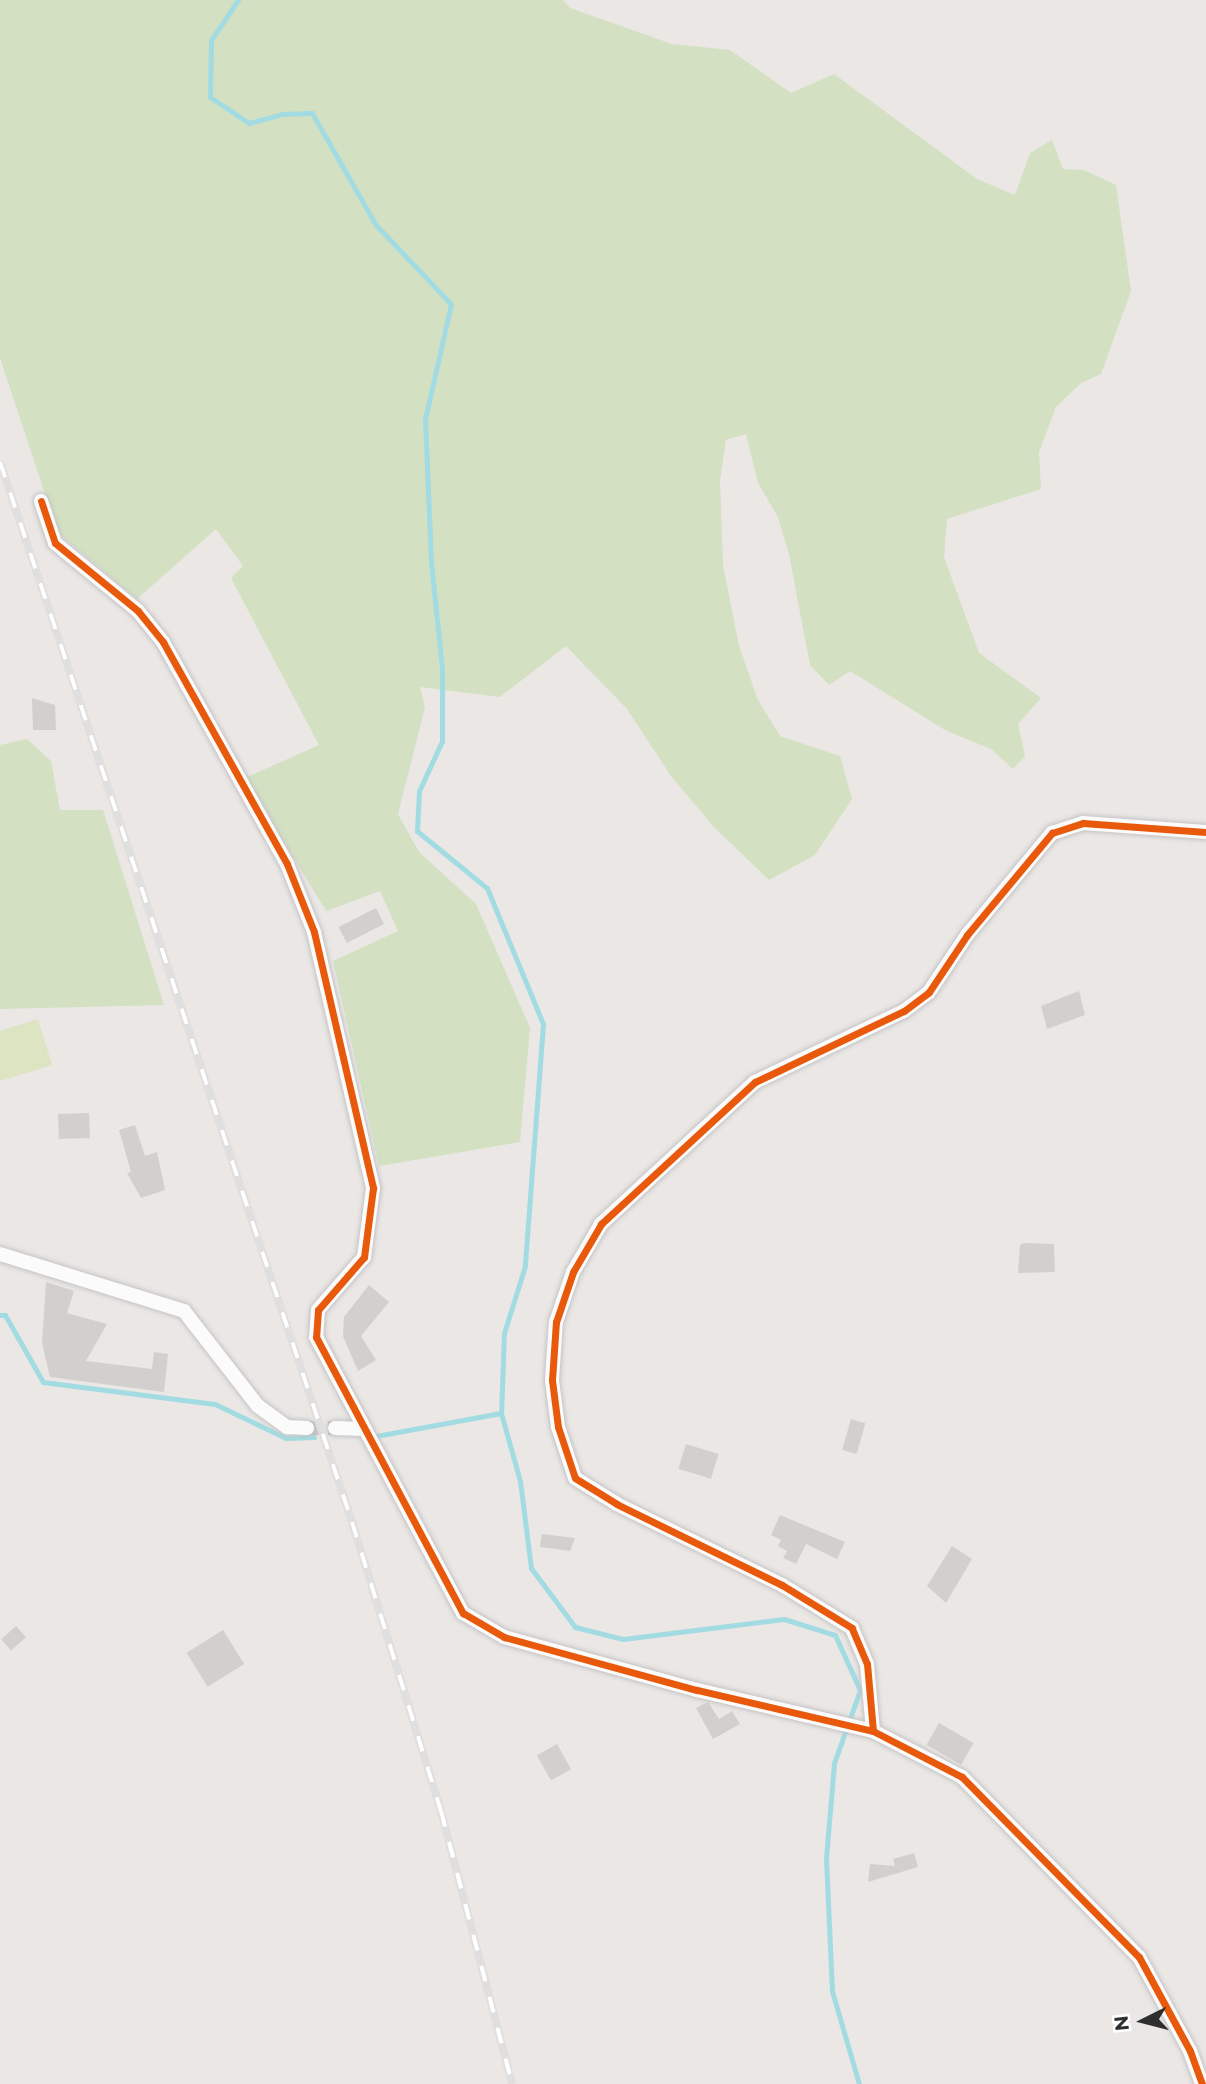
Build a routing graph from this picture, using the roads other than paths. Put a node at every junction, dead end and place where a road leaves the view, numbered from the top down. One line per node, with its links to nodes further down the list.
1 (41, 501): 6 (street)
2 (1206, 832): 7 (street)
3 (0, 1254): 4 (street)
4 (307, 1428)
5 (335, 1428): 6 (street)
6 (364, 1429): 7 (street)
7 (873, 1731): 8 (street)
8 (1202, 2084)

